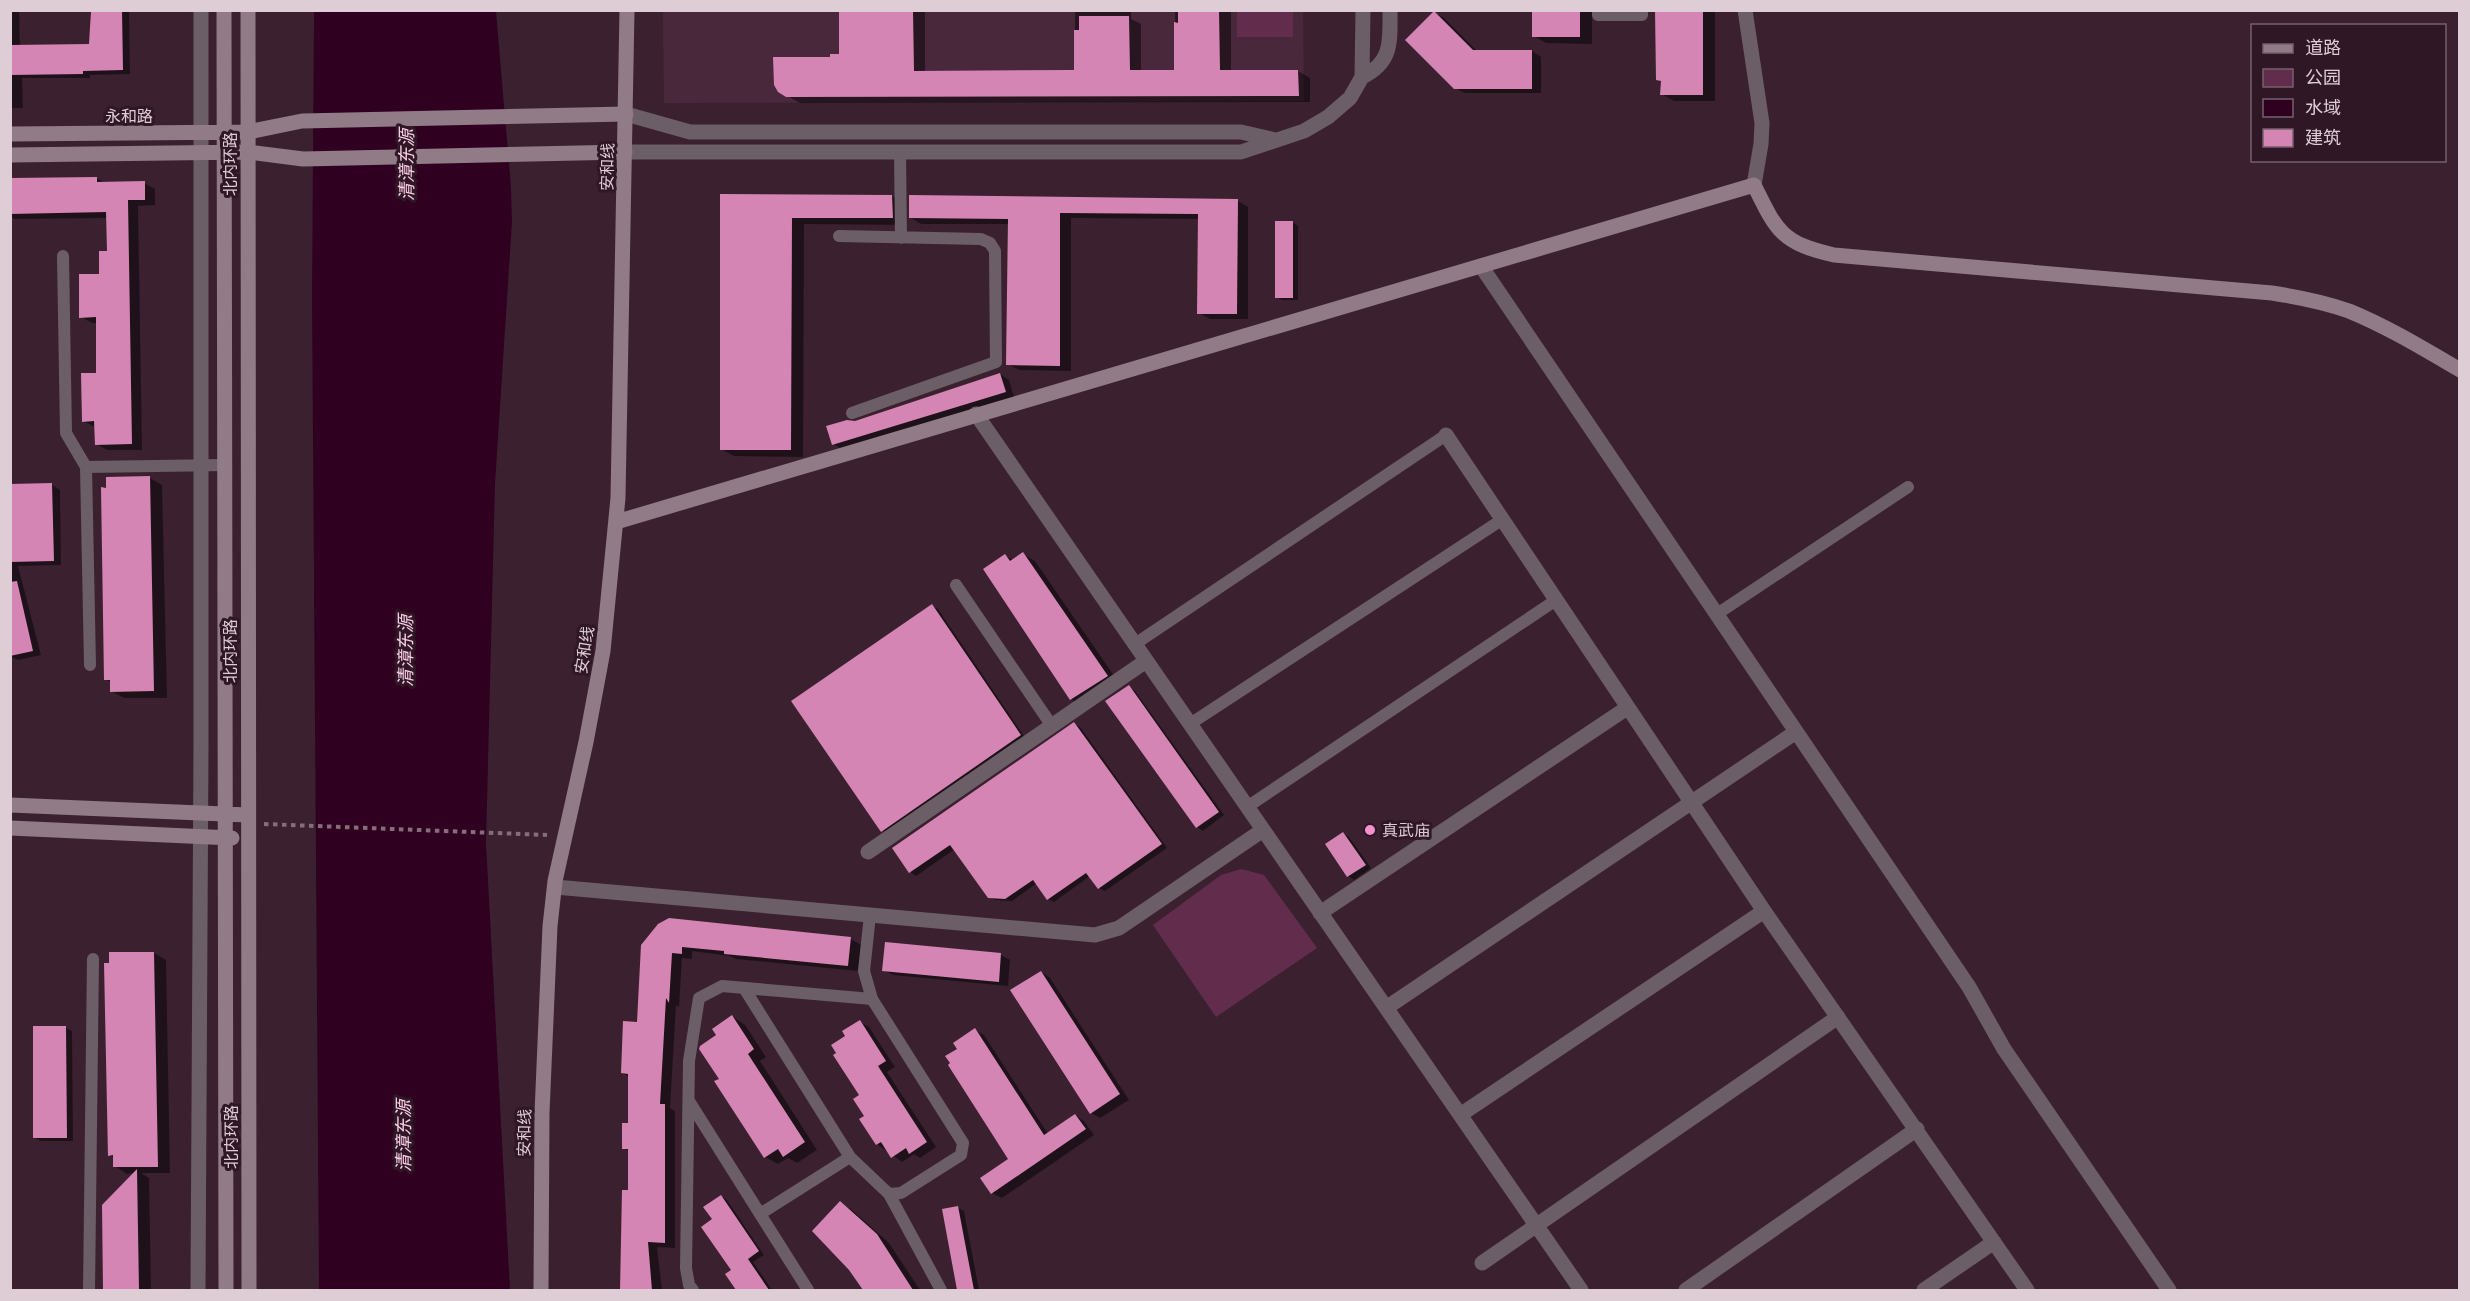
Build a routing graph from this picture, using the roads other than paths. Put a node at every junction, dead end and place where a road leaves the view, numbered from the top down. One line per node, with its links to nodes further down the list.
1 (201, 10): 14 (street)
2 (224, 10): 12 (main road, 北内环路)
3 (248, 10): 13 (main road, 北内环路)
4 (627, 10): 11 (main road, 安和线)
5 (1363, 10): 10 (street)
6 (1390, 10): 10 (street)
7 (1598, 10): 8 (lane)
8 (1642, 10)
9 (1745, 10): 23 (street)
10 (1362, 77): 16 (street)
11 (626, 114): 13 (main road, 永和路); 16 (street); 18 (main road, 安和线)
12 (224, 132): 13 (main road, 永和路); 14 (main road, 永和路); 21 (main road, 北内环路)
13 (248, 132): 17 (main road, 北内环路)
14 (201, 133): 15 (main road, 永和路); 20 (street)
15 (10, 134)
16 (1275, 140): 19 (street)
17 (248, 152): 18 (main road); 21 (main road); 53 (main road, 北内环路)
18 (625, 152): 19 (street); 37 (main road, 安和线)
19 (900, 152): 25 (lane)
20 (201, 153): 21 (main road); 22 (main road); 32 (street)
21 (224, 153): 33 (main road, 北内环路)
22 (10, 155)
23 (1755, 185): 27 (main road); 28 (main road)
24 (839, 237): 25 (lane)
25 (901, 238): 29 (lane)
26 (63, 256): 34 (lane)
27 (1481, 266): 30 (main road); 40 (street)
28 (2460, 370)
29 (852, 412)
30 (975, 414): 37 (main road); 41 (street)
31 (1446, 435): 36 (street); 41 (lane)
32 (201, 465): 33 (lane); 34 (lane); 51 (street)
33 (224, 465): 52 (main road, 北内环路)
34 (86, 467): 43 (lane)
35 (1908, 487): 40 (lane)
36 (1503, 519): 39 (street); 45 (lane)
37 (616, 522): 60 (main road, 安和线)
38 (956, 585): 46 (lane)
39 (1556, 600): 44 (street); 50 (lane)
40 (1717, 615): 47 (street)
41 (1135, 644): 42 (street)
42 (1146, 661): 45 (street); 46 (street)
43 (90, 665)
44 (1627, 708): 48 (street); 62 (street)
45 (1190, 724): 50 (street)
46 (1052, 726): 59 (street)
47 (1796, 732): 48 (street); 90 (street)
48 (1691, 802): 61 (street); 67 (street)
49 (10, 805): 51 (main road)
50 (1247, 807): 55 (street)
51 (201, 813): 52 (main road); 56 (street)
52 (225, 814): 53 (main road); 57 (main road, 北内环路)
53 (248, 819): 58 (main road, 北内环路)
54 (10, 828): 56 (main road)
55 (1263, 830): 62 (street); 63 (street)
56 (201, 837): 57 (main road); 79 (street)
57 (225, 838): 58 (main road); 80 (main road, 北内环路)
58 (248, 839): 81 (main road, 北内环路)
59 (868, 852)
60 (555, 887): 63 (street); 82 (main road, 安和线)
61 (1764, 911): 68 (street); 70 (street)
62 (1320, 912): 67 (street)
63 (870, 915): 66 (lane)
64 (93, 959): 78 (lane)
65 (744, 988): 66 (lane); 69 (lane); 72 (lane)
66 (872, 999): 73 (lane)
67 (1386, 1008): 70 (street)
68 (1838, 1017): 71 (street); 75 (street)
69 (688, 1100): 74 (lane); 83 (lane)
70 (1460, 1115): 75 (street)
71 (1917, 1129): 76 (street); 87 (street)
72 (850, 1157): 73 (lane); 74 (lane)
73 (890, 1194): 85 (lane)
74 (760, 1214): 84 (lane)
75 (1536, 1225): 77 (street); 86 (street)
76 (1994, 1242): 88 (street); 89 (street)
77 (1482, 1263)
78 (89, 1290)
79 (198, 1290)
80 (225, 1290)
81 (249, 1290)
82 (541, 1290)
83 (693, 1290)
84 (808, 1290)
85 (941, 1290)
86 (1581, 1290)
87 (1686, 1290)
88 (1924, 1290)
89 (2027, 1290)
90 (2169, 1290)

